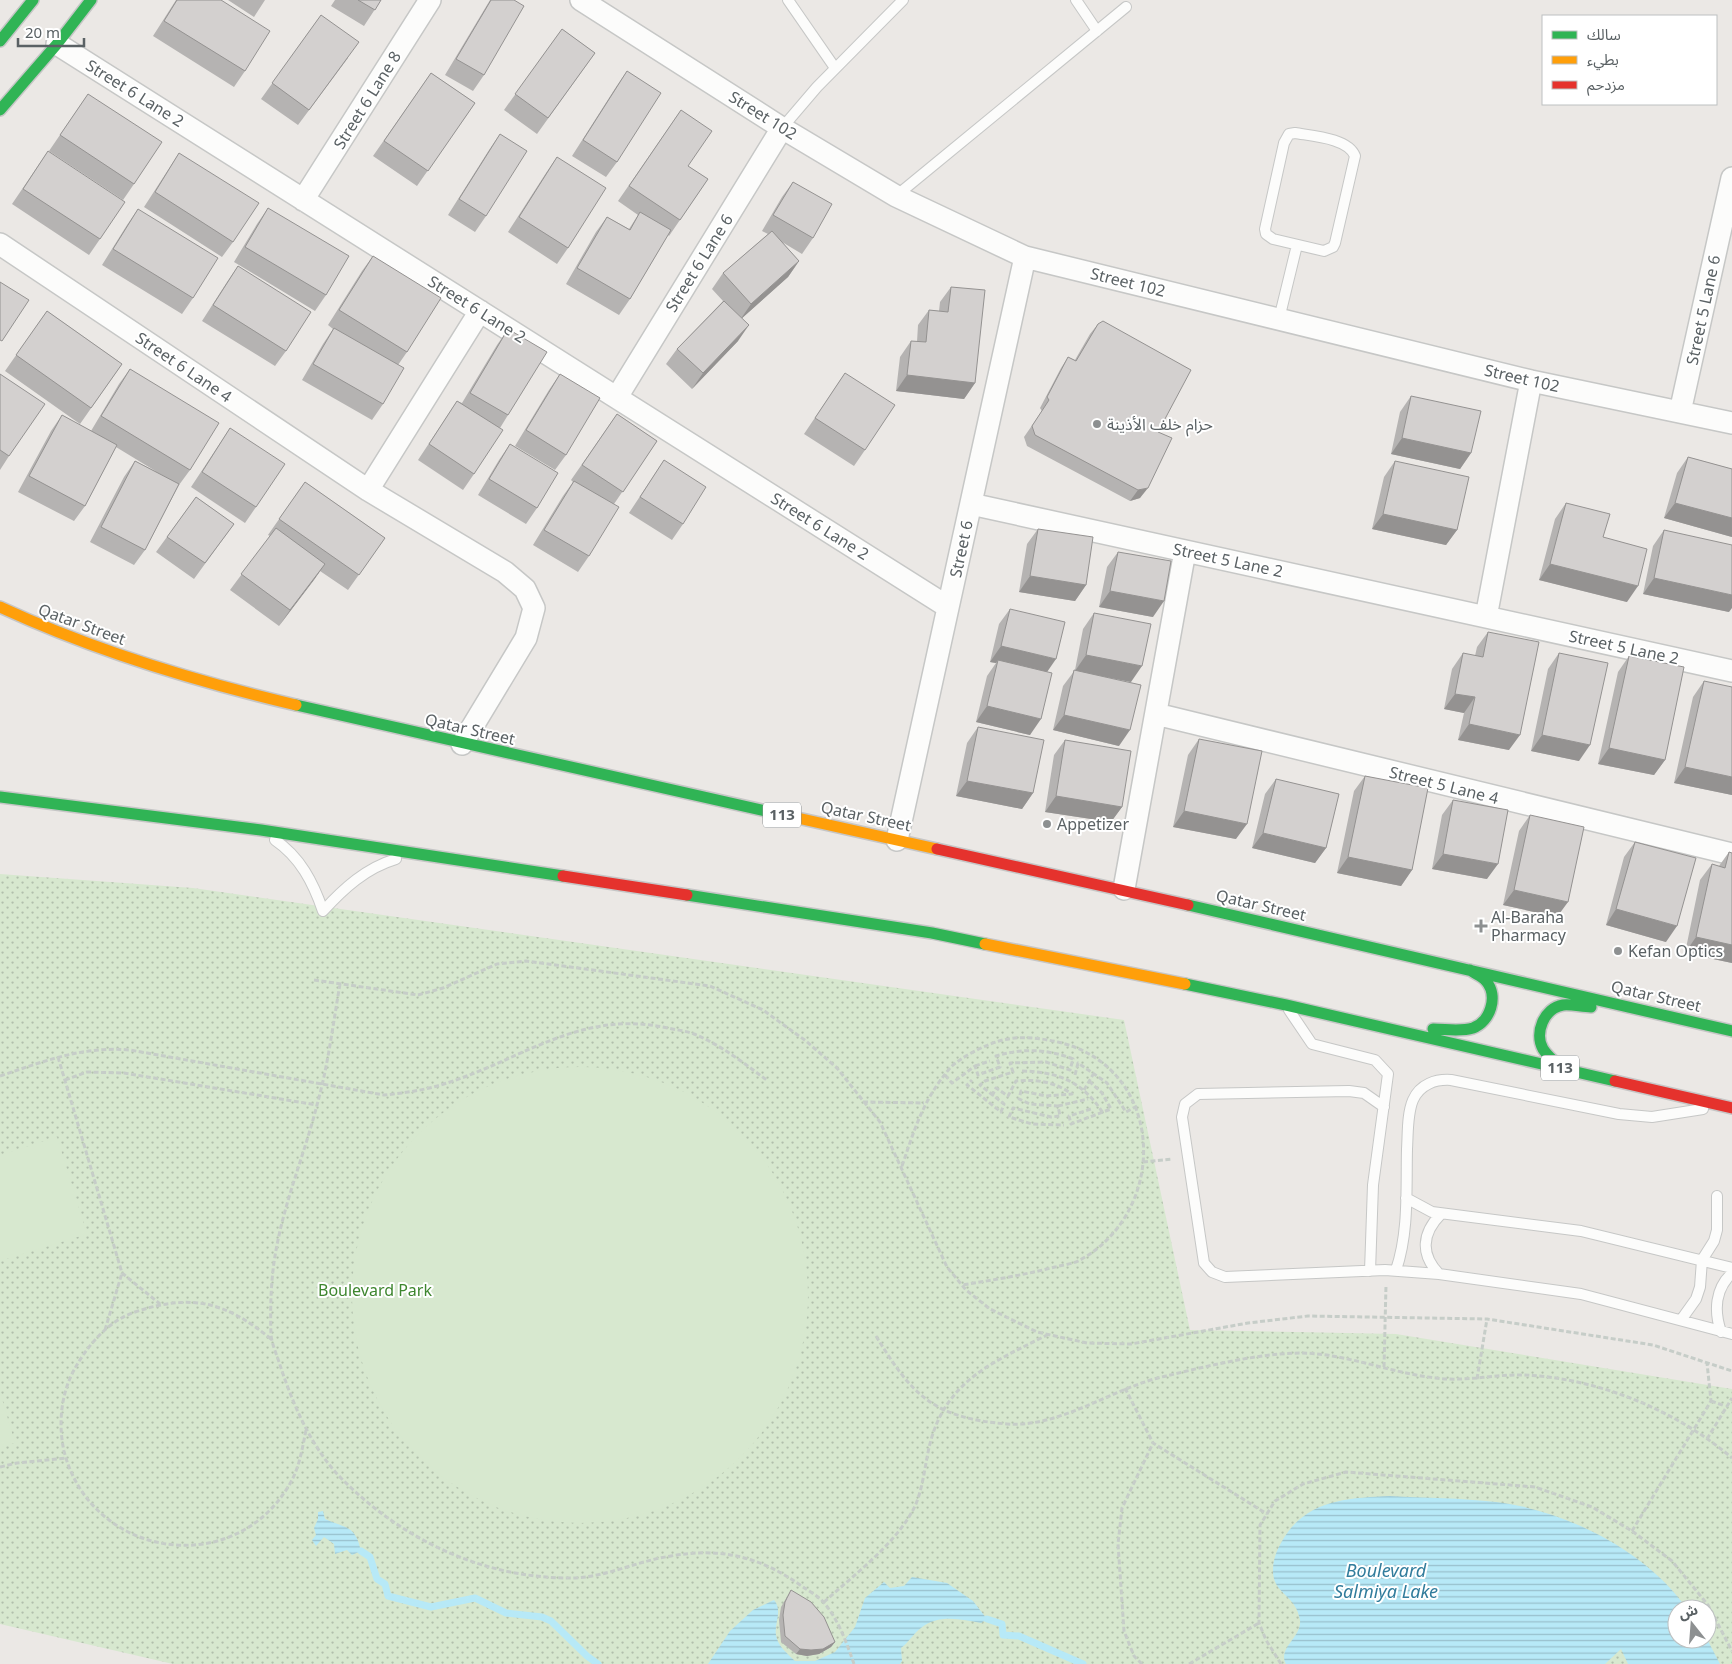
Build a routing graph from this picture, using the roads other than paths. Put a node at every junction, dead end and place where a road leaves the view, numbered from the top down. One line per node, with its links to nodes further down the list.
1 (33, 0): 10 (main road)
2 (91, 0): 11 (main road)
3 (430, 0): 17 (street, Street 6 Lane 8)
4 (581, 0): 14 (street, Street 102)
5 (788, 0): 12 (lane)
6 (902, 0): 12 (lane)
7 (1076, 0): 9 (lane)
8 (1126, 7): 9 (lane)
9 (1097, 31): 16 (lane)
10 (0, 41)
11 (57, 44): 13 (main road); 17 (street, Street 6 Lane 2)
12 (835, 68): 14 (lane)
13 (0, 110)
14 (782, 128): 16 (street, Street 102); 25 (street, Street 6 Lane 6)
15 (1732, 178): 18 (street, Street 5 Lane 6)
16 (896, 196): 21 (street, Street 102)
17 (303, 200): 22 (street, Street 6 Lane 2)
18 (1727, 220): 26 (street, Street 5 Lane 6)
19 (0, 244): 28 (street, Street 6 Lane 4)
20 (1298, 245): 20 (lane); 23 (lane)
21 (1025, 257): 23 (street, Street 102); 29 (street, Street 6)
22 (480, 311): 25 (street, Street 6 Lane 2); 28 (street)
23 (1279, 319): 24 (street, Street 102)
24 (1531, 381): 26 (street, Street 102); 33 (street)
25 (616, 398): 31 (street, Street 6 Lane 2)
26 (1680, 412): 27 (street, Street 102)
27 (1732, 423)
28 (368, 490): 36 (street, Street 6 Lane 4)
29 (971, 504): 30 (street, Street 5 Lane 2); 31 (street, Street 6)
30 (1185, 551): 33 (street, Street 5 Lane 2); 35 (street)
31 (948, 607): 39 (street, Street 6)
32 (0, 608): 36 (main road, Qatar Street / 113)
33 (1486, 617): 34 (street, Street 5 Lane 2)
34 (1732, 671)
35 (1156, 714): 41 (street, Street 5 Lane 4); 42 (street)
36 (462, 744): 39 (main road, Qatar Street / 113)
37 (0, 797): 38 (main road, 113)
38 (261, 830): 40 (main road, 113); 40 (lane)
39 (897, 840): 42 (main road, Qatar Street / 113)
40 (413, 854): 44 (main road, 113)
41 (1732, 854)
42 (1124, 889): 43 (main road, Qatar Street / 113)
43 (1470, 970): 45 (main road, Qatar Street / 113); 46 (main road)
44 (1286, 1005): 46 (main road, 113); 50 (lane)
45 (1664, 1015): 47 (main road, Qatar Street / 113); 48 (main road)
46 (1389, 1029): 48 (main road, 113)
47 (1732, 1031)
48 (1563, 1069): 49 (main road, 113)
49 (1720, 1105): 51 (main road, 113); 53 (lane)
50 (1384, 1107): 57 (lane); 57 (lane)
51 (1732, 1108)
52 (1717, 1196): 55 (lane)
53 (1406, 1198): 54 (lane); 58 (lane)
54 (1441, 1214): 55 (lane); 60 (lane)
55 (1702, 1260): 56 (lane); 61 (lane)
56 (1732, 1268)
57 (1370, 1270): 58 (lane)
58 (1396, 1270): 60 (lane)
59 (1732, 1273): 62 (lane)
60 (1439, 1274): 61 (lane)
61 (1681, 1320): 62 (lane)
62 (1727, 1333)

